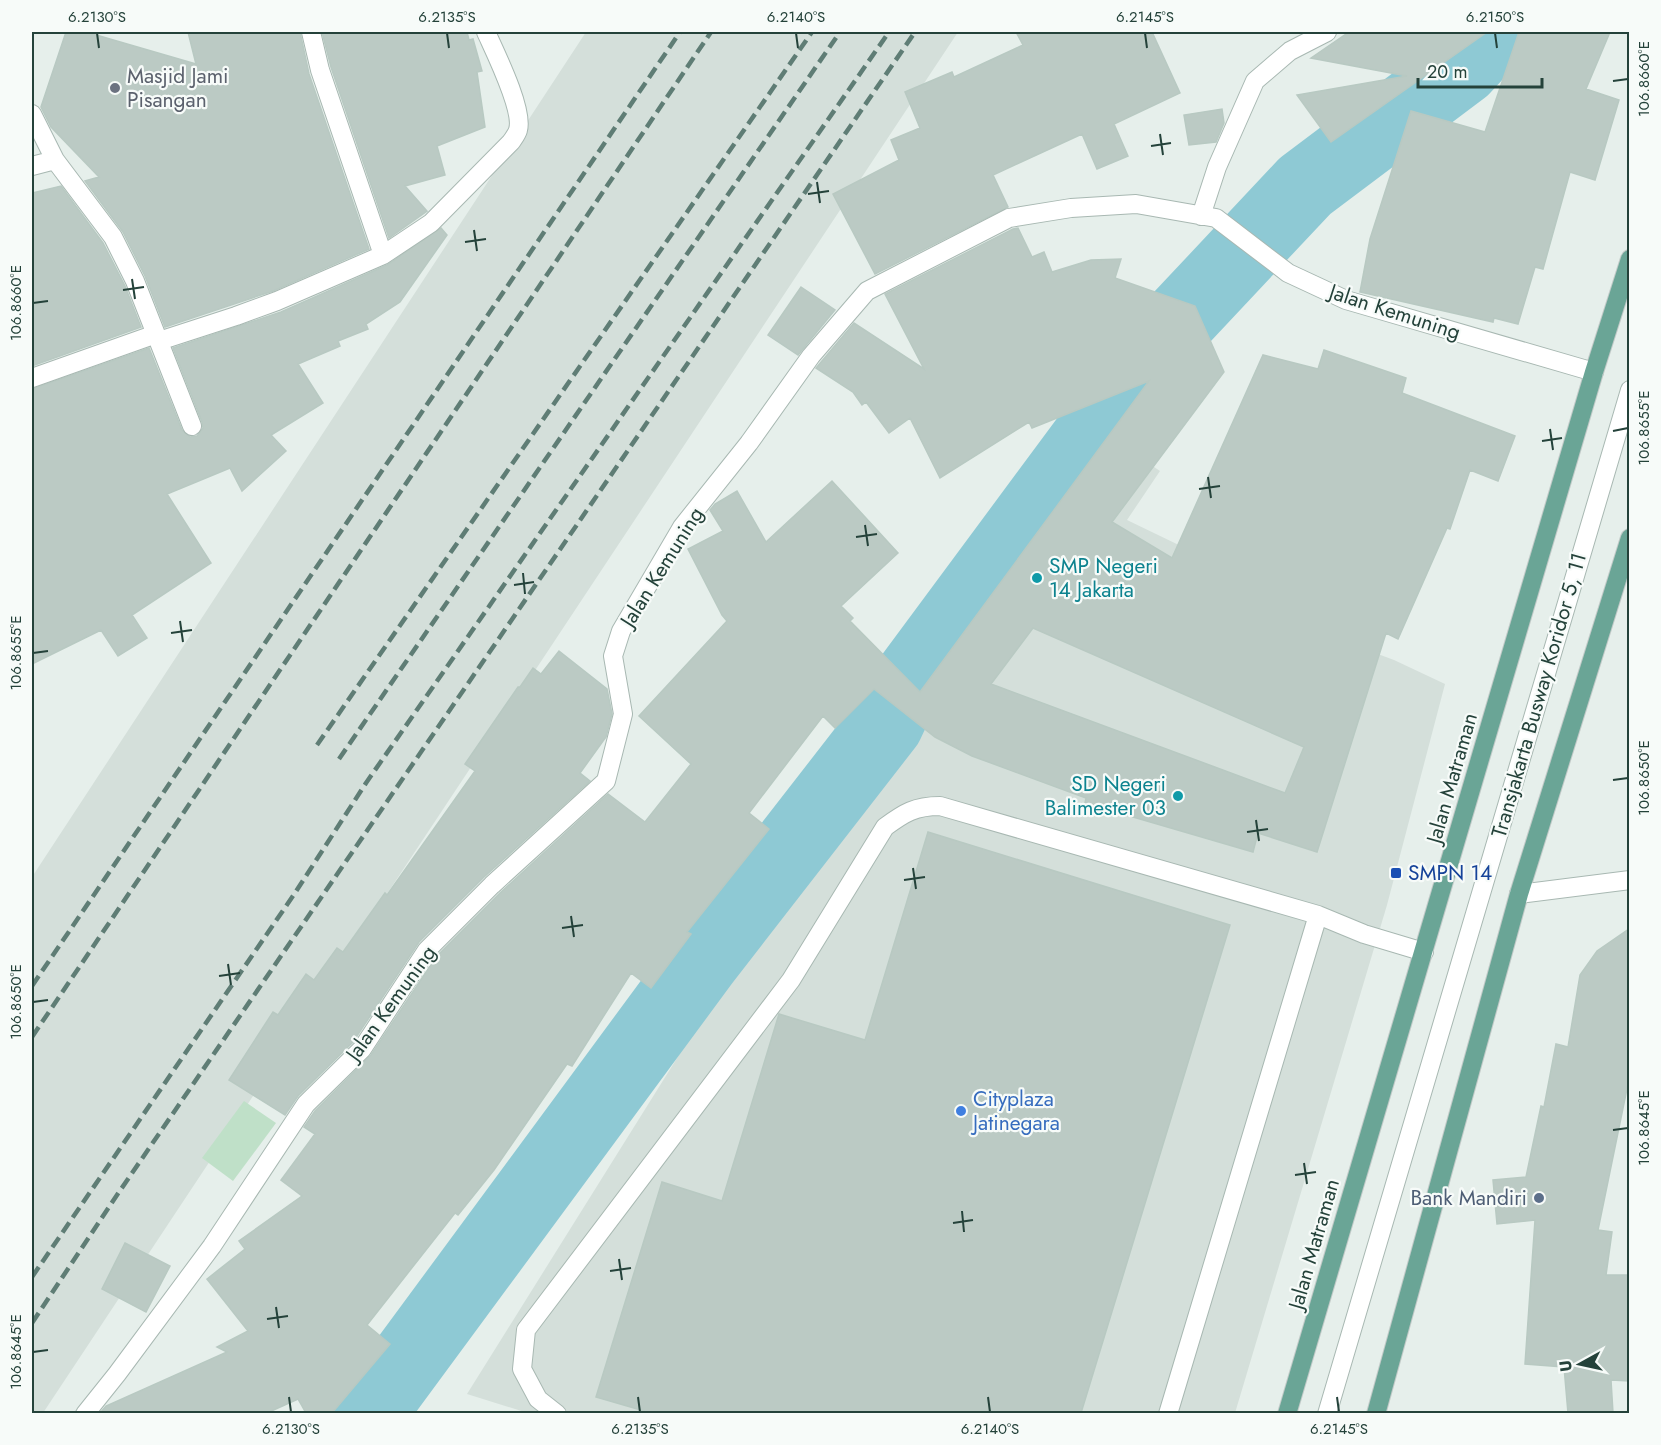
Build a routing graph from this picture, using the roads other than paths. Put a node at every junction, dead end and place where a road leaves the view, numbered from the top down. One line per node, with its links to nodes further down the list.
1 (311, 32): 8 (street)
2 (486, 32): 8 (street)
3 (1327, 32): 7 (street)
4 (32, 114): 5 (street)
5 (55, 160): 6 (street); 10 (street)
6 (32, 166)
7 (1209, 217): 11 (street, Jalan Kemuning); 20 (street, Jalan Kemuning)
8 (383, 255): 10 (street)
9 (1629, 259): 11 (main road, Jalan Matraman)
10 (157, 337): 12 (street); 14 (street)
11 (1594, 372): 19 (main road, Jalan Matraman)
12 (32, 378)
13 (1629, 390): 24 (street, Transjakarta Busway Koridor 5, 11)
14 (192, 426)
15 (1629, 538): 17 (main road)
16 (1629, 880): 17 (street)
17 (1519, 894): 25 (main road)
18 (1318, 915): 19 (street); 21 (street); 22 (street)
19 (1424, 952): 23 (main road, Jalan Matraman)
20 (84, 1413)
21 (557, 1413)
22 (1168, 1413)
23 (1287, 1413)
24 (1327, 1413)
25 (1376, 1413)

